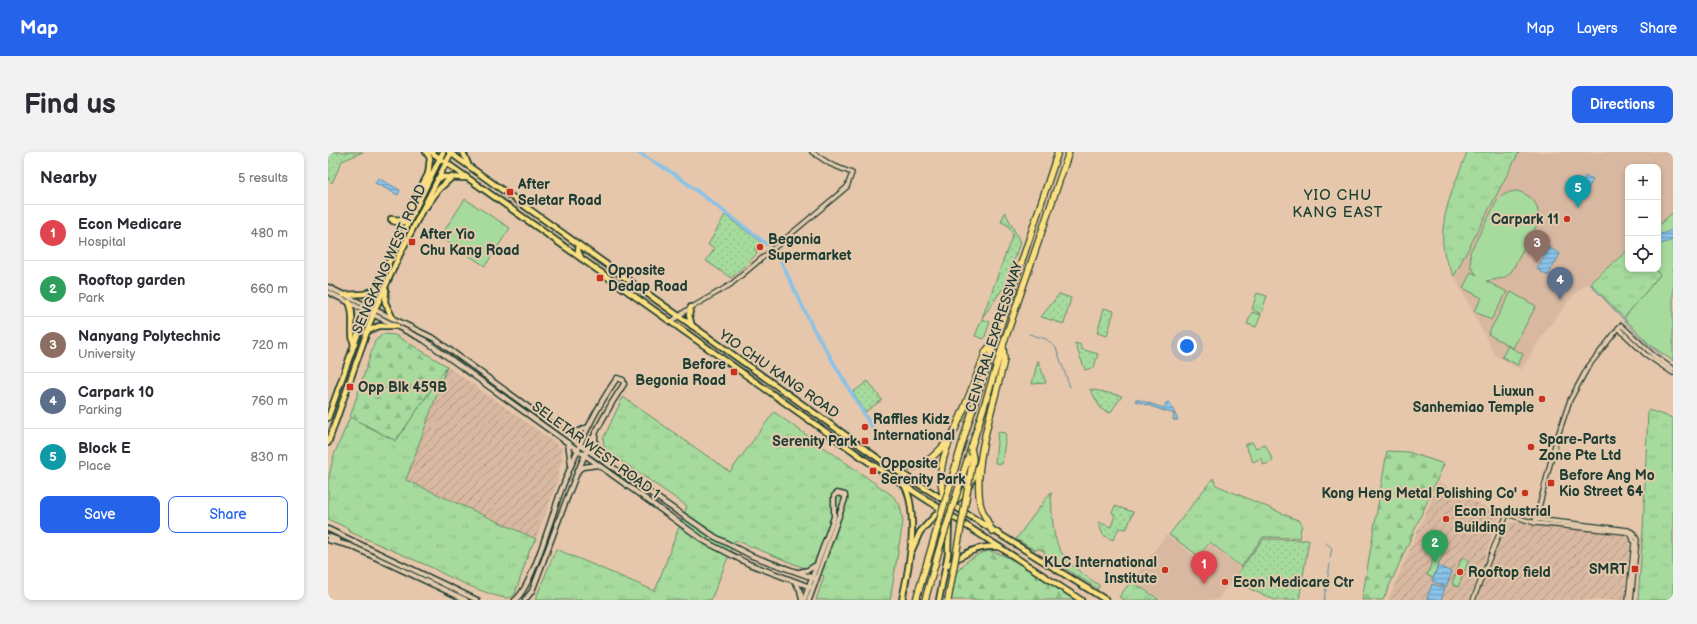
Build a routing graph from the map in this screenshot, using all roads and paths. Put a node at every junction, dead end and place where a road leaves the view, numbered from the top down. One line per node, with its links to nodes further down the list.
1 (426, 152): 12 (main road)
2 (431, 152): 9 (main road, YIO CHU KANG ROAD)
3 (443, 152): 9 (main road, SENGKANG WEST ROAD)
4 (450, 152): 10 (main road, SENGKANG WEST ROAD); 11 (main road, YIO CHU KANG ROAD)
5 (462, 152): 11 (main road)
6 (812, 152): 28 (street)
7 (1058, 152): 38 (highway, CENTRAL EXPRESSWAY)
8 (1069, 152): 40 (highway, CENTRAL EXPRESSWAY)
9 (440, 158): 10 (main road, YIO CHU KANG ROAD); 16 (main road, SENGKANG WEST ROAD)
10 (446, 162): 14 (main road, YIO CHU KANG ROAD); 15 (main road, SENGKANG WEST ROAD)
11 (469, 166): 19 (main road, YIO CHU KANG ROAD)
12 (428, 174): 16 (main road); 18 (main road)
13 (451, 178): 14 (main road); 15 (main road); 17 (main road)
14 (467, 178): 20 (main road, YIO CHU KANG ROAD)
15 (437, 179): 17 (main road, SENGKANG WEST ROAD)
16 (428, 183): 18 (main road, SENGKANG WEST ROAD)
17 (424, 209): 22 (main road, SENGKANG WEST ROAD)
18 (408, 221): 24 (main road, SENGKANG WEST ROAD)
19 (579, 245): 20 (main road); 21 (main road); 31 (main road, YIO CHU KANG ROAD)
20 (565, 247): 21 (main road, YIO CHU KANG ROAD)
21 (581, 258): 33 (main road, YIO CHU KANG ROAD)
22 (386, 286): 30 (main road, SENGKANG WEST ROAD); 32 (main road)
23 (328, 287): 26 (main road)
24 (375, 290): 26 (main road); 29 (main road, SENGKANG WEST ROAD)
25 (328, 292): 27 (main road)
26 (343, 295): 29 (main road)
27 (349, 302): 29 (main road); 39 (main road)
28 (692, 307): 31 (street); 35 (main road)
29 (367, 308): 30 (main road); 39 (main road, SENGKANG WEST ROAD)
30 (374, 312): 32 (main road, SELETAR WEST ROAD 1); 34 (main road, SELETAR WEST ROAD 1); 37 (main road, SENGKANG WEST ROAD)
31 (678, 316): 33 (street); 35 (main road, YIO CHU KANG ROAD)
32 (392, 317): 48 (main road, SELETAR WEST ROAD 1)
33 (672, 321): 46 (main road, YIO CHU KANG ROAD)
34 (397, 326): 37 (main road); 52 (main road, SELETAR WEST ROAD 1)
35 (692, 326): 44 (main road, YIO CHU KANG ROAD)
36 (1620, 327): 41 (street); 42 (street); 66 (street)
37 (367, 332): 51 (main road, SENGKANG WEST ROAD)
38 (994, 341): 49 (highway); 87 (highway, CENTRAL EXPRESSWAY, bridge)
39 (354, 345): 43 (main road, SENGKANG WEST ROAD)
40 (1003, 345): 54 (highway, CENTRAL EXPRESSWAY); 59 (highway)
41 (1673, 369)
42 (1673, 373)
43 (328, 418)
44 (834, 426): 46 (main road); 50 (main road); 60 (main road, YIO CHU KANG ROAD)
45 (588, 427): 47 (main road); 48 (main road); 53 (main road)
46 (820, 427): 50 (main road, YIO CHU KANG ROAD)
47 (595, 430): 55 (main road); 58 (main road)
48 (562, 431): 53 (main road, SELETAR WEST ROAD 1)
49 (949, 439): 60 (highway); 65 (highway)
50 (838, 440): 64 (main road, YIO CHU KANG ROAD)
51 (328, 443)
52 (568, 444): 56 (main road, SELETAR WEST ROAD 1); 62 (main road)
53 (580, 445): 55 (main road, SELETAR WEST ROAD 1); 56 (main road)
54 (971, 448): 88 (highway, CENTRAL EXPRESSWAY, bridge); 90 (highway, bridge)
55 (586, 449): 57 (main road); 58 (main road, SELETAR WEST ROAD 1)
56 (578, 451): 57 (main road, SELETAR WEST ROAD 1); 62 (main road)
57 (584, 455): 61 (main road, SELETAR WEST ROAD 1); 63 (main road)
58 (600, 458): 76 (main road, SELETAR WEST ROAD 1)
59 (981, 461): 65 (highway); 68 (highway)
60 (886, 464): 65 (main road, YIO CHU KANG ROAD)
61 (598, 465): 63 (main road); 78 (main road, SELETAR WEST ROAD 1)
62 (571, 468): 82 (main road)
63 (578, 470): 83 (main road)
64 (905, 486): 65 (main road, YIO CHU KANG ROAD); 73 (main road)
65 (946, 507): 68 (main road, YIO CHU KANG ROAD); 72 (main road, YIO CHU KANG ROAD); 73 (main road); 75 (main road)
66 (1535, 521): 93 (street); 94 (street)
67 (328, 529): 81 (main road)
68 (992, 531): 92 (main road, YIO CHU KANG ROAD)
69 (328, 536): 71 (main road)
70 (328, 540): 71 (main road)
71 (351, 546): 80 (main road)
72 (1001, 547): 75 (main road); 91 (main road, YIO CHU KANG ROAD)
73 (909, 556): 86 (main road)
74 (817, 564): 76 (main road); 77 (main road); 77 (main road)
75 (946, 566): 89 (main road)
76 (797, 572): 77 (main road, SELETAR WEST ROAD 1)
77 (814, 579): 79 (main road)
78 (794, 581): 79 (main road, SELETAR WEST ROAD 1); 84 (main road)
79 (811, 587): 84 (main road); 85 (main road)
80 (466, 600)
81 (477, 600)
82 (515, 600)
83 (525, 600)
84 (803, 600)
85 (809, 600)
86 (902, 600)
87 (916, 600)
88 (925, 600)
89 (939, 600)
90 (948, 600)
91 (1081, 600)
92 (1106, 600)
93 (1473, 600)
94 (1630, 600)

